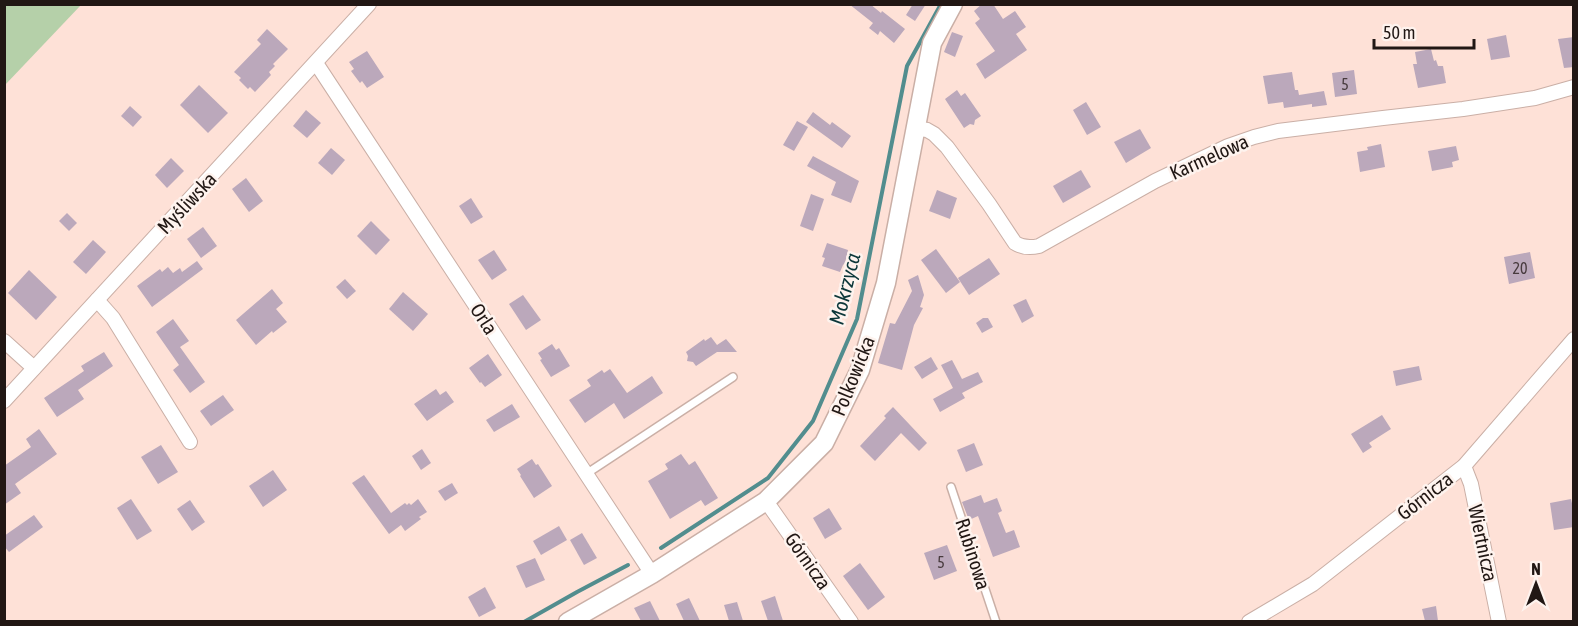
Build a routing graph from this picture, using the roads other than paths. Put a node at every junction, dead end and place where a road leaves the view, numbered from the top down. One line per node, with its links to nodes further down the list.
1 (369, 4): 3 (street, Myśliwska)
2 (953, 4): 5 (street, Polkowicka)
3 (316, 63): 6 (street, Myśliwska); 14 (street, Orla)
4 (1574, 87): 5 (street, Karmelowa)
5 (915, 128): 16 (street, Polkowicka)
6 (98, 300): 9 (street, Myśliwska); 12 (street)
7 (1574, 339): 13 (street, Górnicza)
8 (4, 341): 9 (street)
9 (34, 368): 11 (street, Myśliwska)
10 (733, 377): 14 (lane)
11 (4, 401)
12 (190, 442)
13 (1464, 466): 21 (street, Górnicza); 22 (street, Wiertnicza)
14 (586, 474): 17 (street, Orla)
15 (951, 487): 20 (lane, Rubinowa)
16 (766, 501): 17 (street, Polkowicka); 19 (street, Górnicza)
17 (652, 574): 18 (street, Polkowicka)
18 (568, 621)
19 (851, 621)
20 (996, 621)
21 (1249, 621)
22 (1499, 621)

